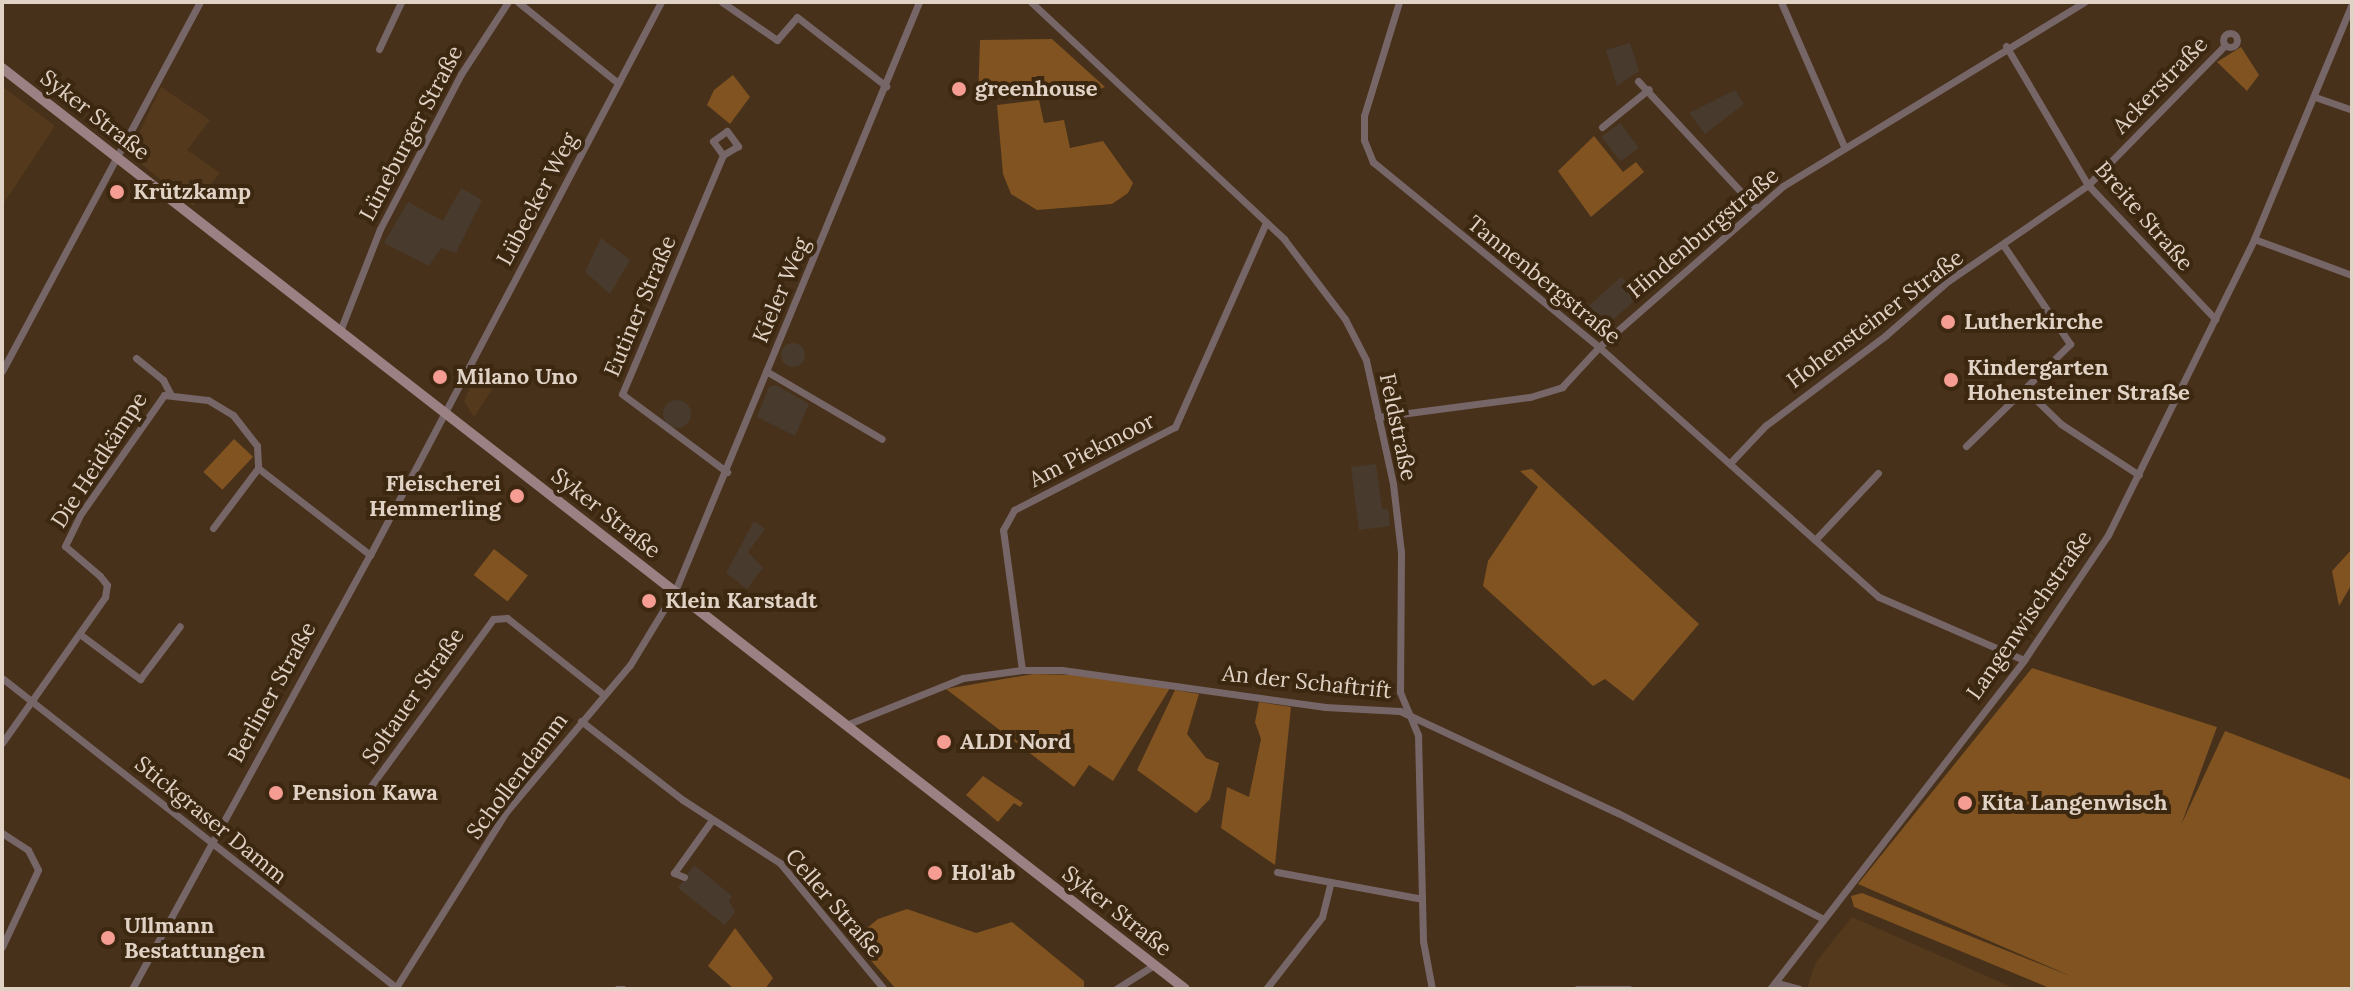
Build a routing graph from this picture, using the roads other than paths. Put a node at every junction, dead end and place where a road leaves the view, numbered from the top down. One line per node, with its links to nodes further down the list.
1 (200, 2): 26 (street)
2 (401, 2): 15 (street)
3 (508, 2): 34 (street, Lüneburger Straße)
4 (518, 2): 18 (street)
5 (661, 2): 18 (street, Lübecker Weg)
6 (722, 2): 19 (street)
7 (919, 2): 19 (street, Kieler Weg)
8 (1031, 2): 29 (street, Feldstraße)
9 (1399, 2): 35 (street, Tannenbergstraße)
10 (1781, 2): 24 (street)
11 (2084, 2): 14 (street, Hindenburgstraße)
12 (2352, 4): 21 (street, Langenwischstraße)
13 (2225, 45): 27 (street, Ackerstraße)
14 (2006, 46): 24 (street, Hindenburgstraße); 27 (street, Breite Straße)
15 (379, 49)
16 (2, 68): 26 (main road, Syker Straße)
17 (1638, 81): 20 (street)
18 (618, 83): 41 (street, Lübecker Weg)
19 (886, 86): 38 (street, Kieler Weg)
20 (1649, 89): 23 (street); 28 (street)
21 (2315, 97): 22 (street); 30 (street, Langenwischstraße)
22 (2352, 110)
23 (1602, 127)
24 (1844, 146): 28 (street, Hindenburgstraße)
25 (723, 155): 47 (street, Eutiner Straße)
26 (116, 157): 34 (main road, Syker Straße); 37 (street)
27 (2088, 185): 31 (street, Hohensteiner Straße); 33 (street, Breite Straße)
28 (1755, 207): 35 (street, Hindenburgstraße)
29 (1266, 223): 42 (street, Feldstraße); 57 (street, Am Piekmoor)
30 (2254, 239): 32 (street); 33 (street, Langenwischstraße)
31 (2004, 246): 39 (street); 45 (street, Hohensteiner Straße)
32 (2352, 275)
33 (2215, 319): 49 (street, Langenwischstraße)
34 (340, 331): 41 (main road, Syker Straße)
35 (1599, 347): 42 (street, Hindenburgstraße); 45 (street, Tannenbergstraße)
36 (136, 358): 40 (street, Die Heidkämpe)
37 (2, 371)
38 (766, 371): 43 (street); 47 (street, Kieler Weg)
39 (2027, 391): 44 (street); 49 (street)
40 (170, 393): 46 (street, Die Heidkämpe); 55 (street, Die Heidkämpe)
41 (445, 413): 52 (street, Berliner Straße); 53 (main road, Syker Straße)
42 (1378, 417): 61 (street, Feldstraße)
43 (882, 439)
44 (1966, 446)
45 (1731, 462): 51 (street, Tannenbergstraße)
46 (258, 468): 50 (street); 52 (street)
47 (727, 472): 53 (street, Kieler Weg)
48 (1878, 473): 51 (street)
49 (2139, 475): 56 (street, Langenwischstraße)
50 (213, 528)
51 (1815, 540): 56 (street, Tannenbergstraße)
52 (370, 555): 68 (street, Berliner Straße)
53 (675, 591): 59 (street, Schollendamm); 63 (main road, Syker Straße)
54 (180, 626): 55 (street)
55 (81, 635): 60 (street, Die Heidkämpe)
56 (2024, 660): 73 (street, Langenwischstraße)
57 (1022, 670): 61 (street, An der Schaftrift); 63 (street, An der Schaftrift)
58 (2, 678): 60 (street, Stickgraser Damm)
59 (604, 695): 62 (street, Schollendamm); 65 (street, Soltauer Straße)
60 (29, 700): 64 (street, Die Heidkämpe); 68 (street, Stickgraser Damm)
61 (1405, 713): 72 (street, Feldstraße); 73 (street, An der Schaftrift)
62 (581, 721): 66 (street, Celler Straße); 78 (street, Schollendamm)
63 (846, 725): 75 (main road, Syker Straße)
64 (2, 743)
65 (368, 790)
66 (712, 820): 70 (street); 79 (street, Celler Straße)
67 (2, 833): 74 (street)
68 (211, 841): 77 (street, Berliner Straße); 78 (street, Stickgraser Damm)
69 (1277, 872): 71 (street)
70 (684, 877)
71 (1330, 885): 72 (street); 82 (street)
72 (1422, 899): 83 (street, Feldstraße)
73 (1823, 919): 76 (street, Langenwischstraße)
74 (2, 947)
75 (1154, 965): 80 (street); 81 (main road, Syker Straße)
76 (1777, 983): 86 (street, Langenwischstraße); 87 (street)
77 (132, 989)
78 (396, 989)
79 (884, 989)
80 (1116, 989)
81 (1185, 989)
82 (1266, 989)
83 (1432, 989)
84 (1577, 989): 85 (street)
85 (1629, 989)
86 (1770, 989)
87 (1799, 989)

